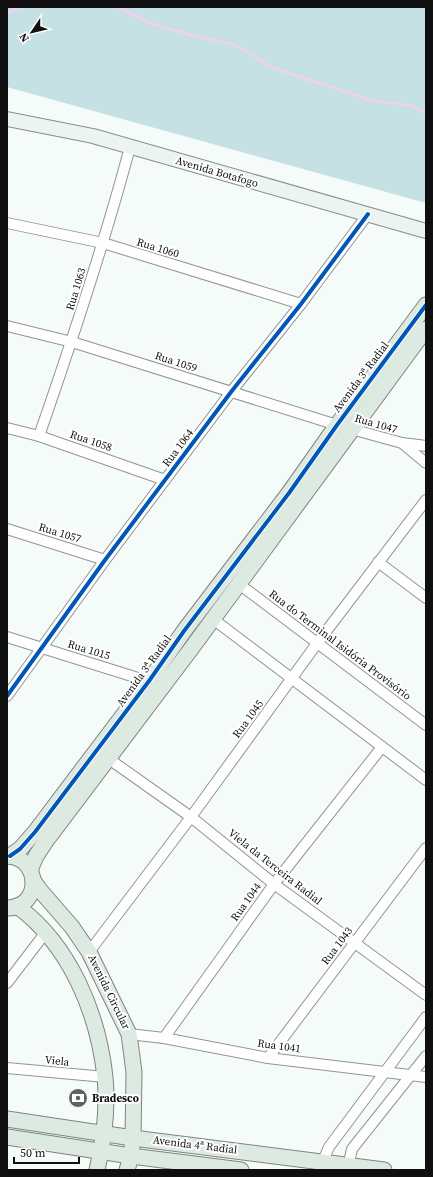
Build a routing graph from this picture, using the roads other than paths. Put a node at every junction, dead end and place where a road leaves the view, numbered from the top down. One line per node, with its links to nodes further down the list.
1 (7, 119): 2 (street, Avenida Botafogo)
2 (130, 147): 3 (street, Avenida Botafogo); 6 (street, Rua 1063)
3 (368, 214): 5 (street, Avenida Botafogo); 7 (street, Rua 1064)
4 (7, 223): 6 (street, Rua 1060)
5 (426, 231)
6 (103, 243): 7 (street, Rua 1060); 11 (street, Rua 1063)
7 (301, 304): 12 (street, Rua 1064)
8 (426, 305): 13 (main road, Avenida 3ª Radial)
9 (7, 326): 11 (street, Rua 1059)
10 (426, 328): 15 (main road)
11 (72, 342): 12 (street, Rua 1059); 16 (street, Rua 1063)
12 (231, 392): 13 (street, Rua 1059); 20 (street, Rua 1064)
13 (336, 425): 15 (street, Rua 1047); 21 (main road, Avenida 3ª Radial)
14 (7, 428): 16 (street, Rua 1058)
15 (351, 429): 17 (street, Rua 1047); 26 (main road)
16 (39, 436): 20 (street, Rua 1058)
17 (402, 443): 18 (street); 19 (street, Rua 1047)
18 (426, 446)
19 (426, 463)
20 (165, 480): 24 (street, Rua 1064)
21 (289, 494): 26 (main road); 29 (main road, Avenida 3ª Radial)
22 (426, 500): 25 (street, Rua 1045)
23 (7, 530): 24 (street, Rua 1057)
24 (105, 560): 32 (street, Rua 1064)
25 (378, 562): 27 (street); 31 (street, Rua 1045)
26 (239, 584): 28 (main road); 31 (street, Rua do Terminal Isidória Provisório)
27 (426, 598)
28 (213, 619): 29 (main road); 33 (street); 35 (main road)
29 (184, 631): 34 (main road, Avenida 3ª Radial)
30 (7, 637): 32 (street, Rua 1015)
31 (318, 642): 33 (street, Rua 1045); 37 (street, Rua do Terminal Isidória Provisório)
32 (42, 648): 34 (street, Rua 1015); 36 (street, Rua 1064)
33 (292, 679): 38 (street); 41 (street, Rua 1045)
34 (149, 681): 35 (street, Rua 1015); 43 (main road, Avenida 3ª Radial)
35 (164, 686): 39 (main road)
36 (7, 696)
37 (426, 725)
38 (382, 747): 40 (street); 45 (street, Rua 1044)
39 (109, 760): 41 (street, Viela da Terceira Radial); 44 (main road)
40 (426, 780)
41 (191, 817): 45 (street, Viela da Terceira Radial); 49 (street, Rua 1045)
42 (426, 848): 48 (street, Rua 1043)
43 (8, 856): 44 (main road, Avenida Circular)
44 (32, 875): 46 (main road); 49 (main road, Avenida Circular)
45 (274, 884): 48 (street, Viela da Terceira Radial); 55 (street, Rua 1044)
46 (12, 907): 47 (main road)
47 (46, 932): 50 (main road); 51 (street)
48 (354, 943): 52 (street, Viela da Terceira Radial); 57 (street, Rua 1043)
49 (90, 954): 50 (main road); 54 (main road, Avenida Circular)
50 (71, 969): 61 (main road)
51 (7, 983)
52 (426, 995)
53 (426, 1017): 59 (street)
54 (129, 1034): 55 (street, Rua 1041); 66 (main road, Avenida Circular)
55 (164, 1038): 57 (street, Rua 1041)
56 (426, 1056): 60 (street)
57 (268, 1058): 59 (street, Rua 1041)
58 (7, 1068): 61 (street, Viela)
59 (387, 1071): 60 (street, Rua 1041); 70 (street)
60 (412, 1075): 62 (street, Rua 1041); 69 (street)
61 (105, 1077): 64 (main road)
62 (426, 1077)
63 (7, 1119): 64 (main road, Avenida 4ª Radial)
64 (104, 1133): 66 (main road, Avenida 4ª Radial); 67 (main road)
65 (7, 1137): 67 (main road, Avenida 4ª Radial)
66 (133, 1138): 68 (main road, Avenida Circular); 70 (main road, Avenida 4ª Radial)
67 (101, 1150): 68 (main road, Avenida 4ª Radial); 71 (main road)
68 (131, 1156): 72 (main road, Avenida Circular); 73 (main road, Avenida 4ª Radial)
69 (350, 1165): 70 (main road, Avenida 4ª Radial); 74 (main road, Avenida 4ª Radial)
70 (323, 1166)
71 (96, 1170)
72 (127, 1170)
73 (241, 1170)
74 (384, 1170)

